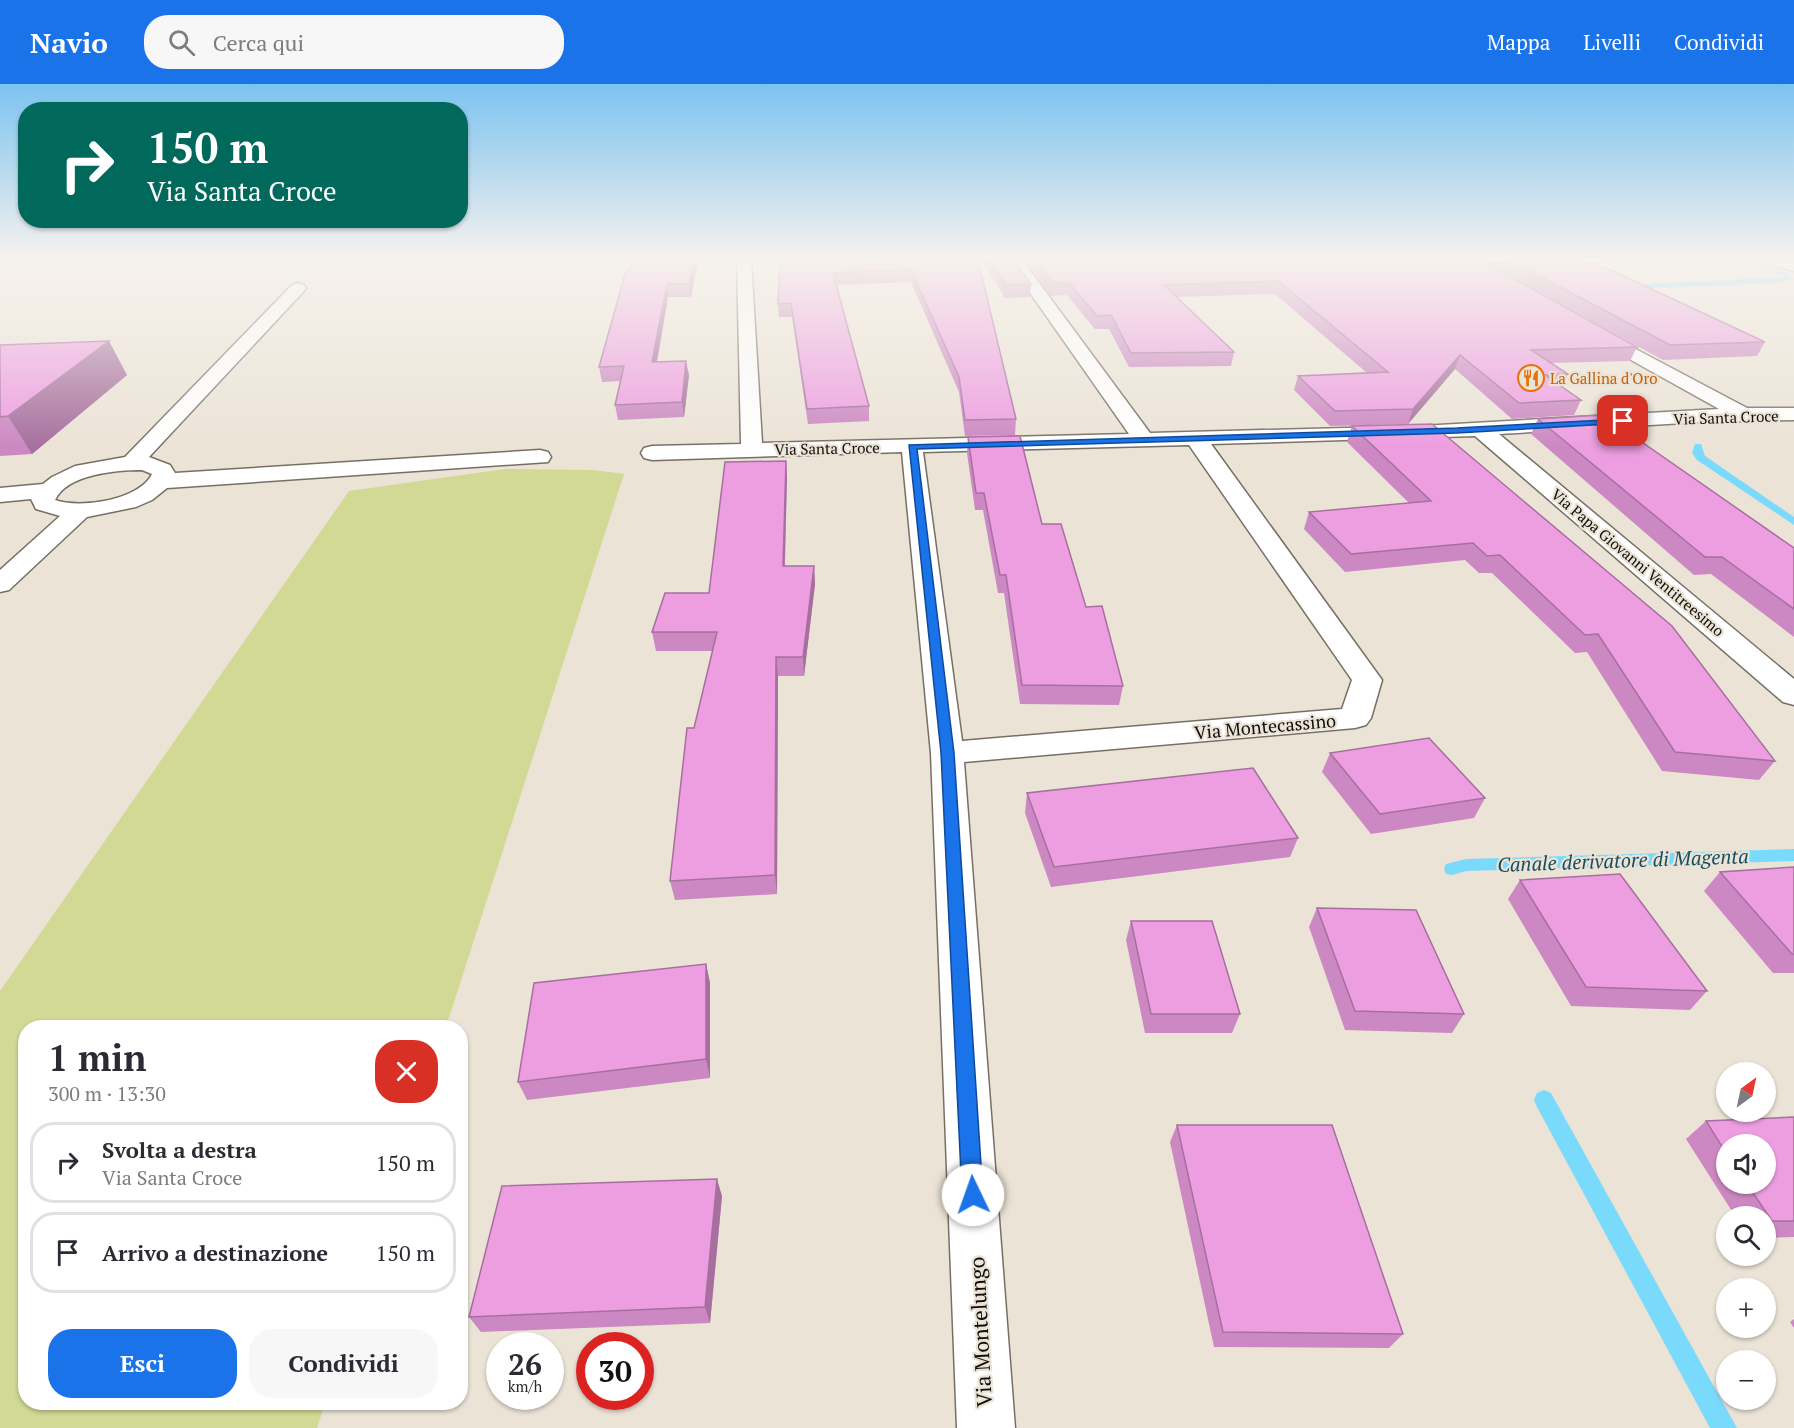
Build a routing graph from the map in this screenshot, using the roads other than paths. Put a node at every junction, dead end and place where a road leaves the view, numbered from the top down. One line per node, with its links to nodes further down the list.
1 (265, 323): 14 (street)
2 (747, 323): 11 (street)
3 (1059, 323): 9 (street)
4 (1578, 323): 5 (street)
5 (1742, 414): 6 (street, Via Santa Croce); 7 (street, Via Santa Croce)
6 (1794, 414)
7 (1480, 429): 8 (street, Via Santa Croce); 20 (street, Via Papa Giovanni Ventitreesimo)
8 (1196, 439): 9 (street, Via Santa Croce); 21 (street, Via Montecassino)
9 (1144, 440): 10 (street, Via Santa Croce)
10 (912, 447): 11 (street, Via Santa Croce); 21 (street, Via Montelungo)
11 (752, 450): 12 (street, Via Santa Croce)
12 (652, 453)
13 (540, 457): 15 (street)
14 (131, 463): 15 (street); 16 (street)
15 (162, 482): 18 (street)
16 (48, 490): 17 (street); 18 (street)
17 (0, 495)
18 (80, 511): 19 (street)
19 (0, 584)
20 (1794, 695)
21 (947, 753): 22 (street, Via Montelungo)
22 (986, 1428)

